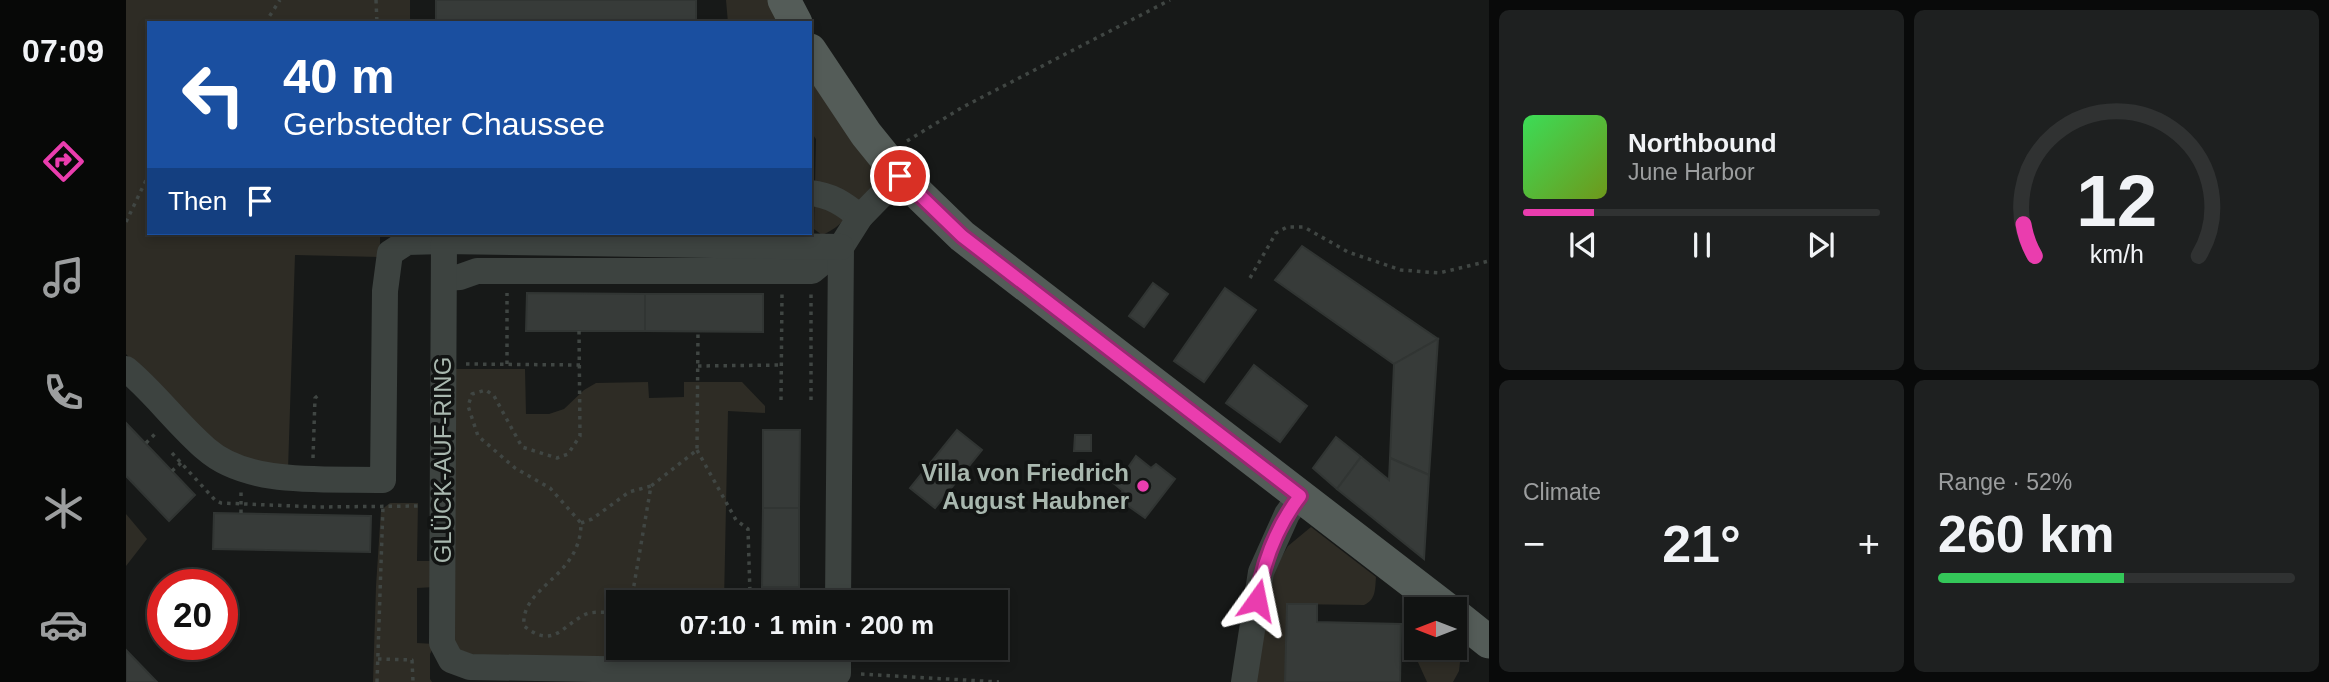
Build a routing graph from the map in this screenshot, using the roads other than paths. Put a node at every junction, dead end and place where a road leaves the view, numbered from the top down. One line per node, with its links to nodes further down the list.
1 (784, 0): 2 (main road)
2 (795, 21)
3 (812, 53): 4 (main road)
4 (892, 166): 6 (street); 11 (main road)
5 (812, 193): 6 (street)
6 (860, 217): 8 (street)
7 (444, 237): 8 (street); 9 (street, GLÜCK-AUF-RING); 10 (street)
8 (841, 247): 9 (street); 12 (street)
9 (444, 278): 16 (street, GLÜCK-AUF-RING)
10 (126, 369)
11 (1300, 496): 13 (main road); 17 (street)
12 (838, 590)
13 (1431, 597)
14 (1467, 624): 15 (main road)
15 (1489, 642)
16 (838, 660)
17 (1244, 682)

